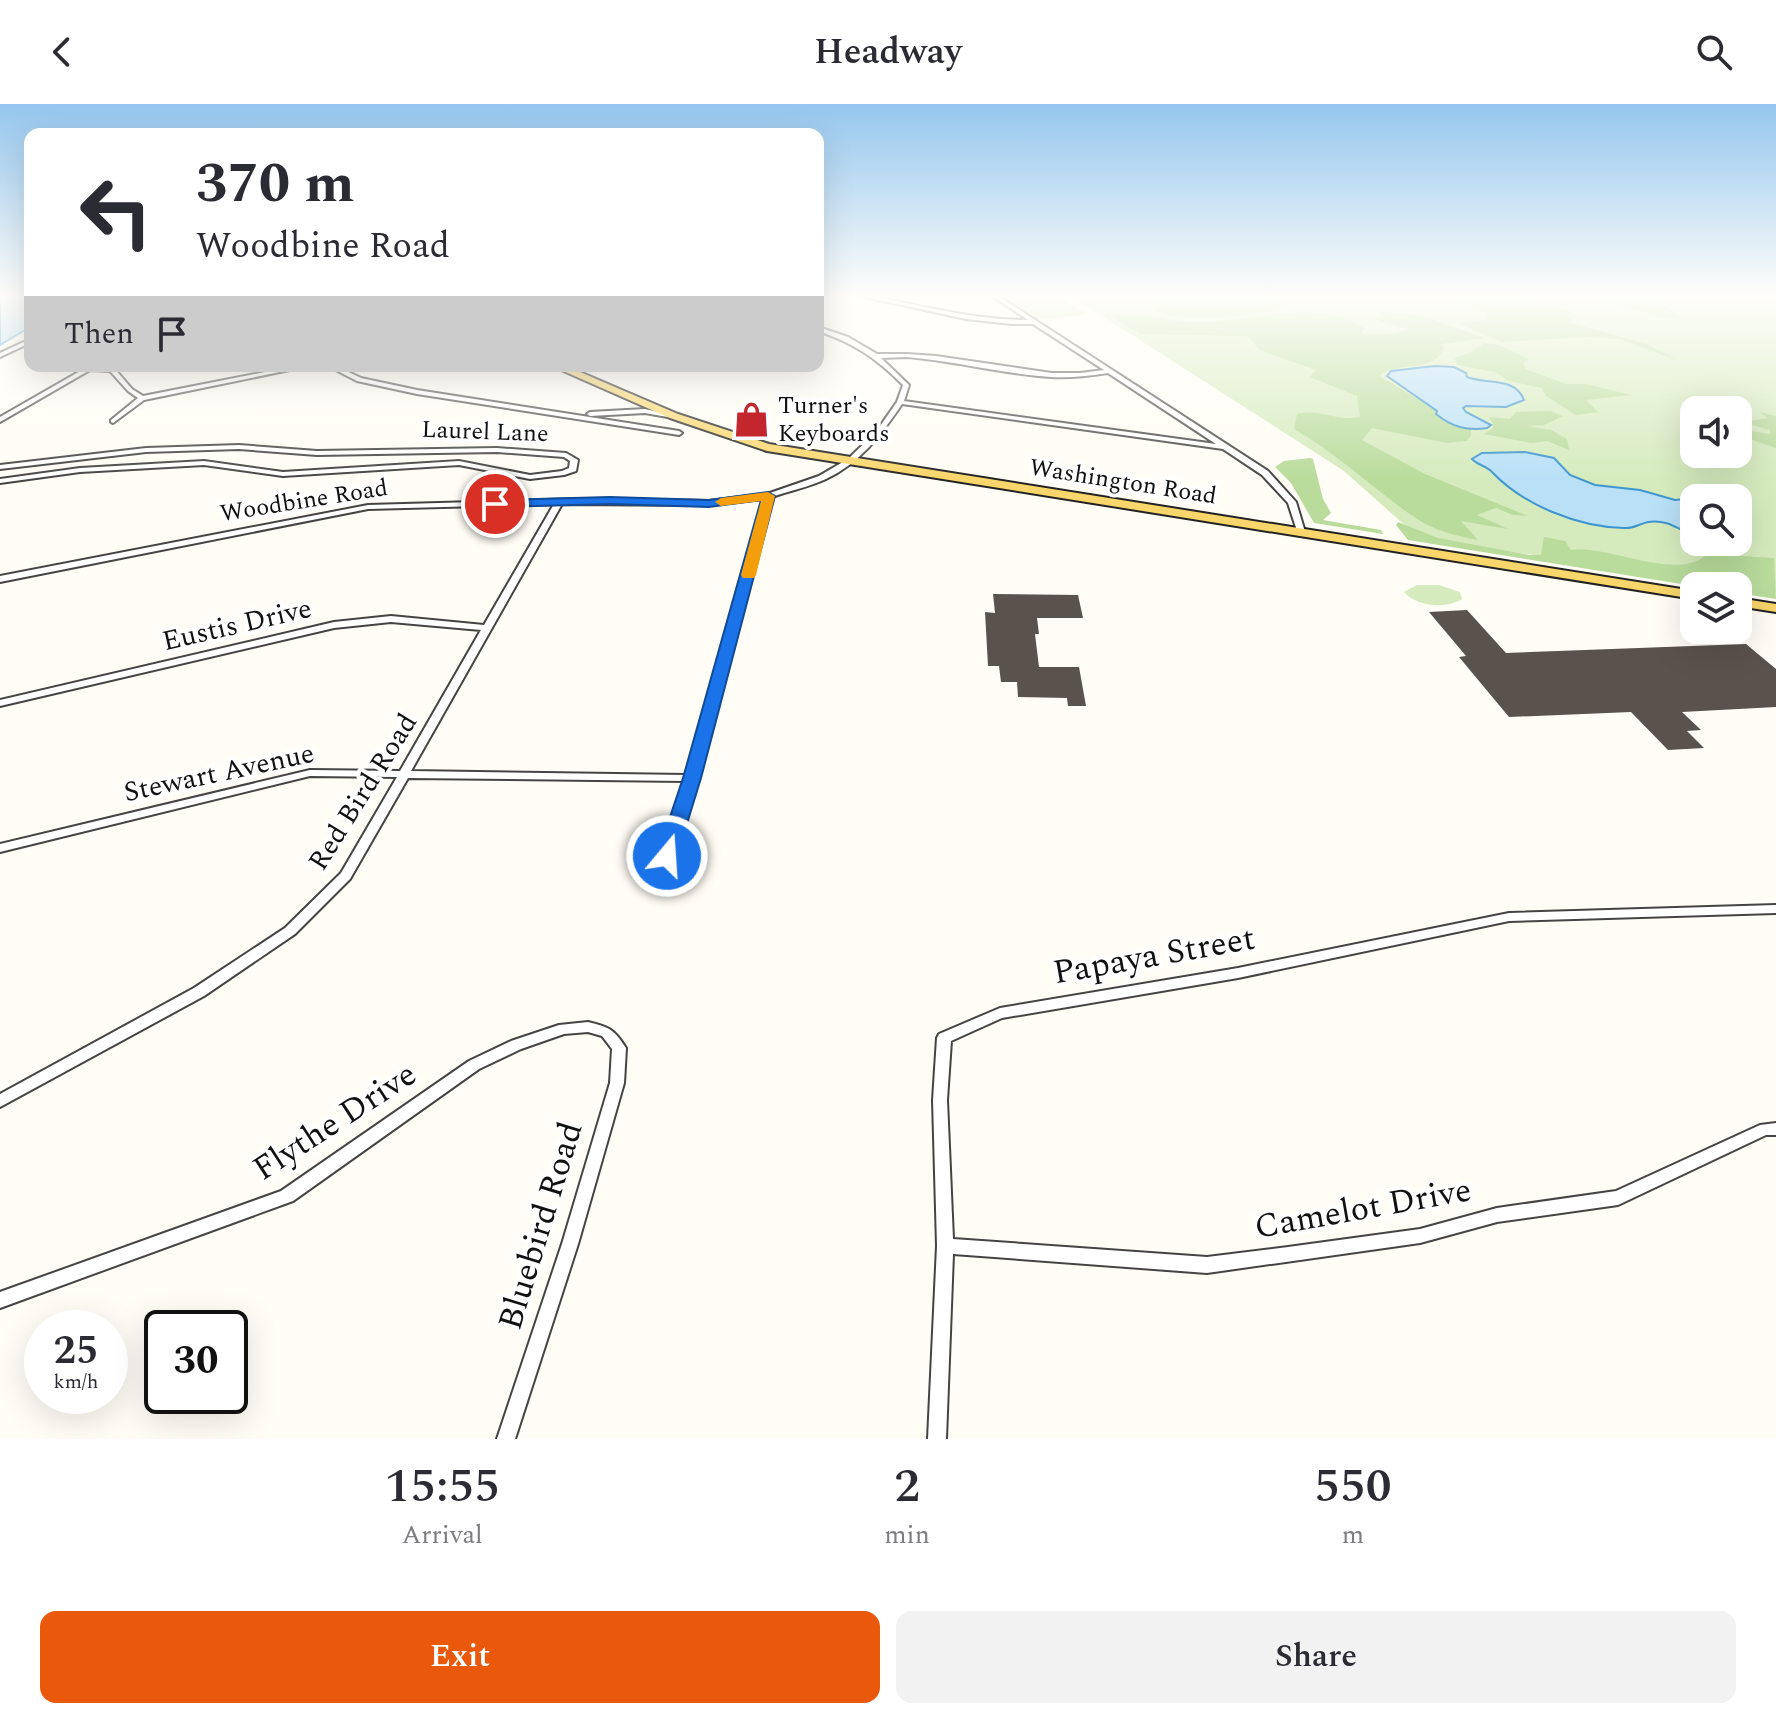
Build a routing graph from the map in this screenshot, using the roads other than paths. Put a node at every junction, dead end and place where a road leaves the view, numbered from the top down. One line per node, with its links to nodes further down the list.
1 (878, 356): 12 (street)
2 (939, 356): 4 (street)
3 (1087, 356): 4 (street)
4 (1109, 371): 19 (street)
5 (82, 372): 16 (street)
6 (115, 372): 11 (street)
7 (275, 372): 11 (street)
8 (343, 372): 14 (street)
9 (572, 372): 10 (main road, Washington Road)
10 (615, 390): 13 (street); 15 (main road, Washington Road)
11 (142, 398): 17 (street)
12 (900, 402): 19 (street); 20 (street, Woodbine Road)
13 (616, 412): 14 (street); 15 (street)
14 (570, 415): 18 (street)
15 (674, 416): 20 (main road, Washington Road)
16 (0, 420)
17 (113, 421)
18 (679, 433)
19 (1225, 447): 25 (street)
20 (851, 461): 23 (street, Woodbine Road); 25 (main road, Washington Road)
21 (0, 467): 22 (street, Laurel Lane)
22 (0, 481)
23 (768, 496): 24 (street, Woodbine Road); 33 (street)
24 (559, 502): 26 (street, Woodbine Road); 30 (street, Red Bird Road)
25 (1301, 532): 27 (main road, Washington Road)
26 (0, 579)
27 (1680, 593)
28 (1752, 604): 29 (main road)
29 (1776, 608)
30 (488, 628): 31 (street, Eustis Drive); 32 (street, Red Bird Road)
31 (0, 703)
32 (405, 776): 33 (street, Stewart Avenue); 34 (street, Stewart Avenue); 38 (street, Red Bird Road)
33 (692, 778): 35 (street)
34 (0, 848)
35 (667, 856)
36 (1776, 909): 40 (street, Papaya Street)
37 (607, 1032): 41 (street, Flythe Drive); 42 (street, Bluebird Road)
38 (0, 1101)
39 (1776, 1129): 40 (street, Camelot Drive)
40 (945, 1246): 43 (street, Papaya Street)
41 (0, 1300)
42 (506, 1439)
43 (937, 1439)

